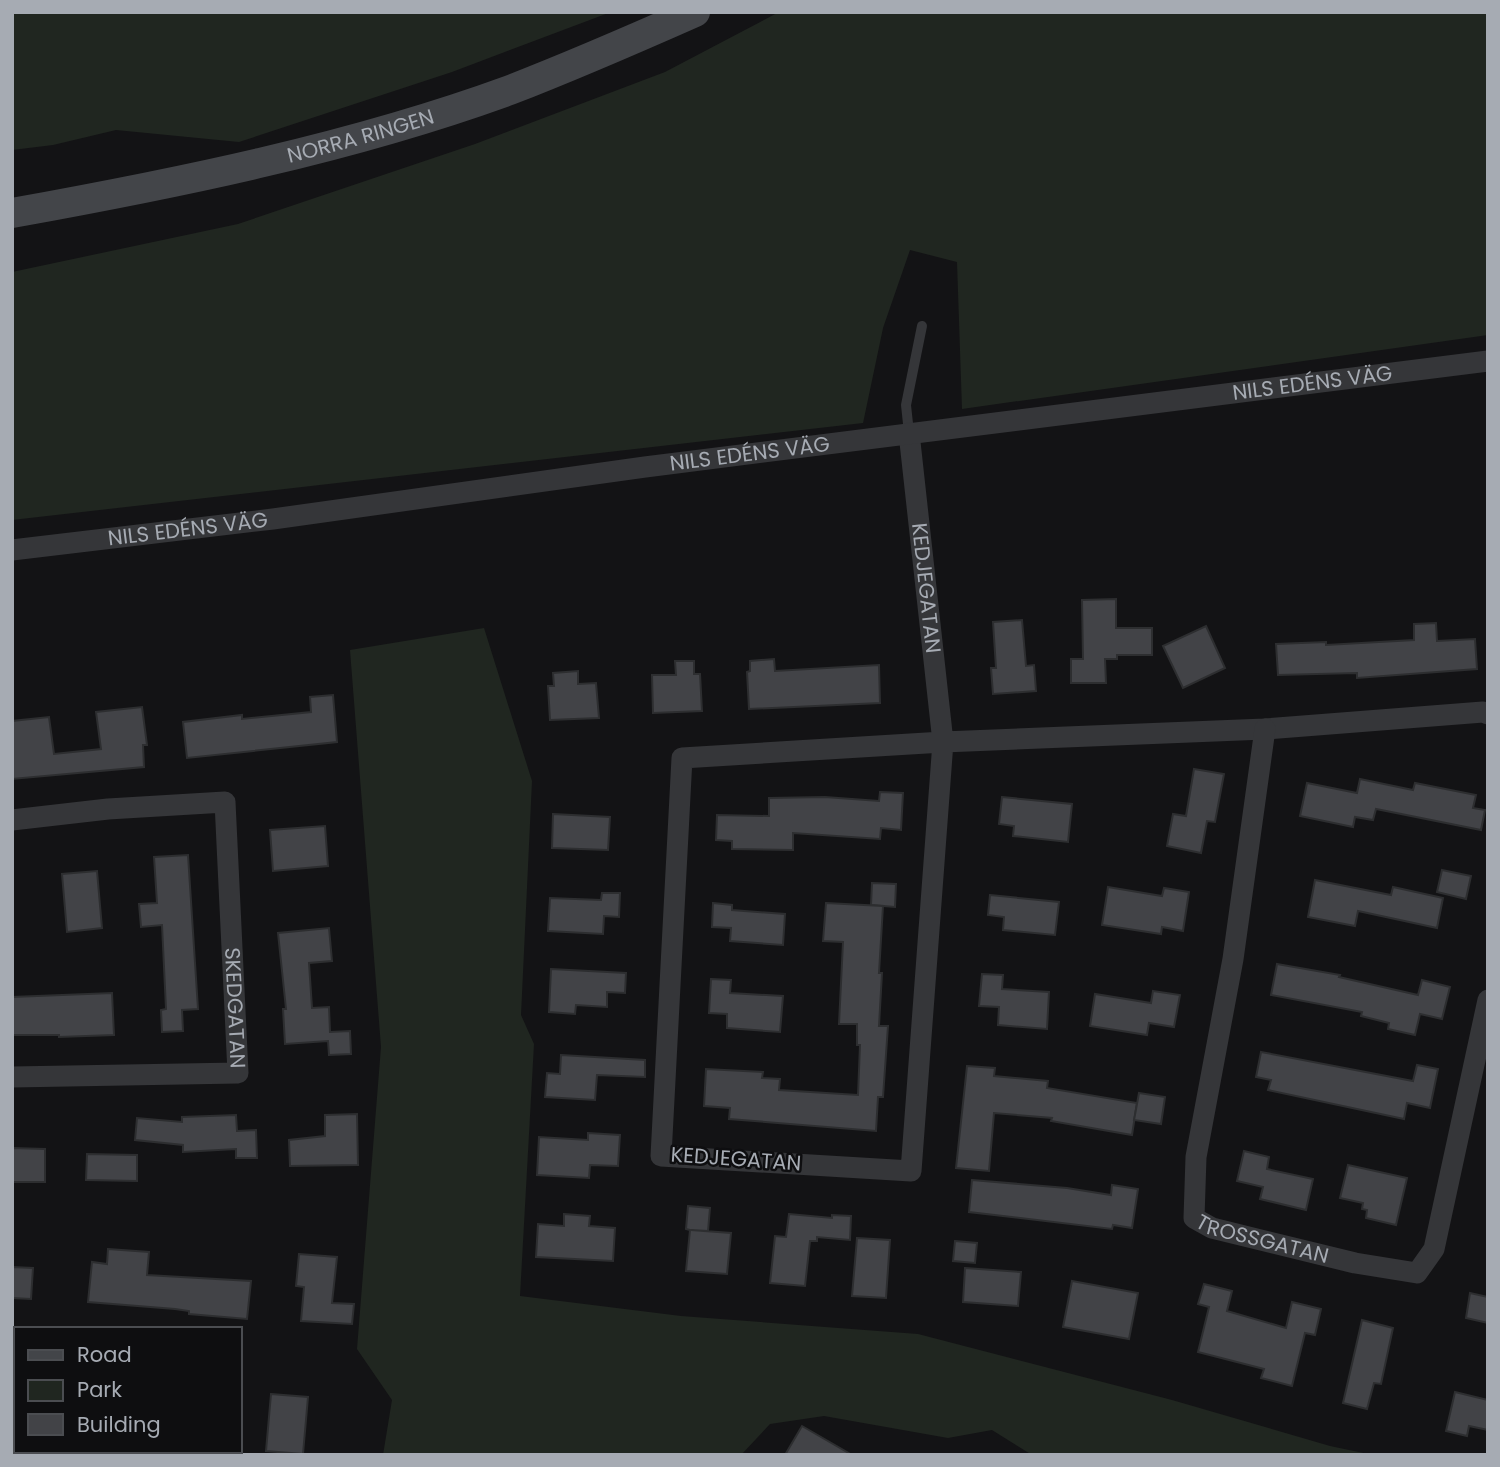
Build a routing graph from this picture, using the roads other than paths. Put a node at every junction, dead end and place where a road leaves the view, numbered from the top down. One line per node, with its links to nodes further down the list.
1 (695, 12): 2 (main road, NORRA RINGEN)
2 (12, 213)
3 (922, 326): 5 (lane)
4 (1488, 361): 5 (street, NILS EDÉNS VÄG)
5 (909, 433): 6 (street, NILS EDÉNS VÄG); 9 (street, KEDJEGATAN)
6 (12, 550)
7 (1488, 714): 8 (street)
8 (1265, 729): 9 (street); 11 (street, TROSSGATAN)
9 (943, 742): 9 (street, KEDJEGATAN)
10 (12, 820): 12 (street, SKEDGATAN)
11 (1488, 1000)
12 (12, 1077)

